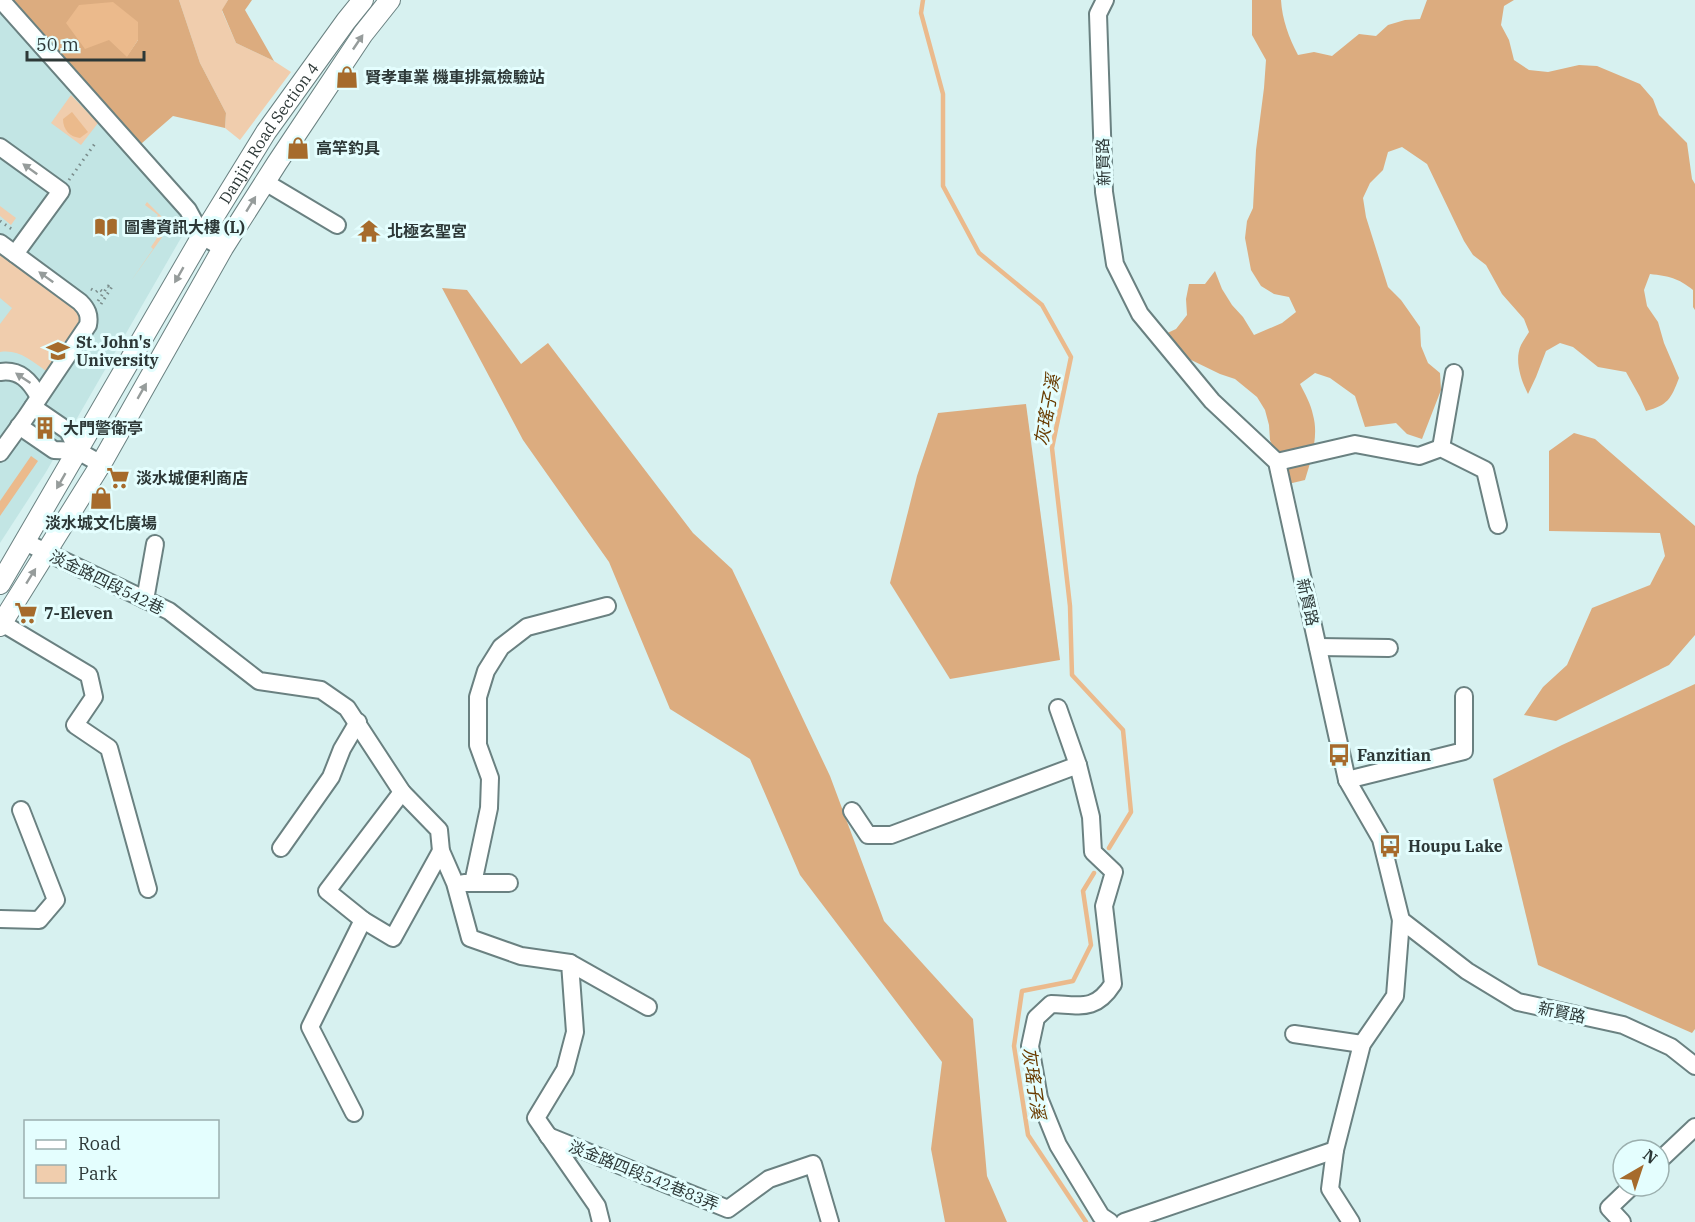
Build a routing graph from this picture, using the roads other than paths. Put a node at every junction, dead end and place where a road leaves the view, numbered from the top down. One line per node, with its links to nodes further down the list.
1 (1, 0): 8 (street)
2 (363, 0): 8 (main road, Danjin Road Section 4)
3 (390, 0): 6 (main road, Danjin Road Section 4, one-way to 3)
4 (1105, 0): 19 (street, 新賢路)
5 (0, 147): 11 (street, one-way to 5)
6 (265, 182): 7 (street); 10 (main road, Danjin Road Section 4, one-way to 6)
7 (337, 225)
8 (202, 236): 10 (street); 17 (main road, Danjin Road Section 4, one-way to 17)
9 (0, 243): 11 (street)
10 (224, 248): 20 (main road, Danjin Road Section 4, one-way to 10)
11 (15, 254): 14 (street, one-way to 11)
12 (0, 372): 14 (street, one-way to 12)
13 (1454, 373): 16 (street)
14 (36, 402): 15 (street); 17 (street)
15 (12, 430): 17 (street); 18 (street)
16 (1441, 448): 19 (street); 21 (street)
17 (78, 451): 20 (street); 22 (main road, Danjin Road Section 4, one-way to 22)
18 (0, 453)
19 (1277, 462): 29 (street, 新賢路)
20 (101, 464): 24 (main road, Danjin Road Section 4)
21 (1498, 525)
22 (25, 542): 24 (street, 淡金路四段542巷); 25 (main road, Danjin Road Section 4)
23 (155, 544): 26 (street)
24 (46, 552): 26 (street, 淡金路四段542巷); 28 (main road, Danjin Road Section 4, one-way to 24)
25 (0, 584)
26 (145, 600): 33 (street, 淡金路四段542巷)
27 (607, 606): 42 (street)
28 (1, 625): 44 (street)
29 (1318, 647): 30 (street); 35 (street, 新賢路)
30 (1389, 648)
31 (1464, 696): 35 (street)
32 (1058, 708): 34 (street)
33 (358, 722): 36 (street, 淡金路四段542巷); 39 (street)
34 (1078, 765): 38 (street); 61 (street)
35 (1347, 780): 47 (street, 新賢路)
36 (402, 792): 40 (street, 淡金路四段542巷); 46 (street)
37 (21, 810): 45 (street)
38 (852, 811)
39 (282, 848)
40 (441, 851): 41 (street, 淡金路四段542巷); 46 (street)
41 (454, 883): 42 (street); 48 (street, 淡金路四段542巷)
42 (473, 883): 43 (street)
43 (509, 883)
44 (148, 889)
45 (0, 919)
46 (363, 920): 53 (street)
47 (1401, 920): 51 (street); 52 (street, 新賢路)
48 (570, 963): 49 (street); 55 (street)
49 (648, 1007)
50 (1294, 1034): 51 (street)
51 (1362, 1044): 56 (street)
52 (1695, 1066)
53 (354, 1113)
54 (1695, 1127): 57 (street)
55 (547, 1136): 59 (street); 60 (street, 淡金路四段542巷83弄)
56 (1335, 1150): 62 (street); 63 (street)
57 (1671, 1150)
58 (1619, 1198): 64 (street)
59 (601, 1222)
60 (830, 1222)
61 (1110, 1222)
62 (1124, 1222)
63 (1351, 1222)
64 (1622, 1222)

